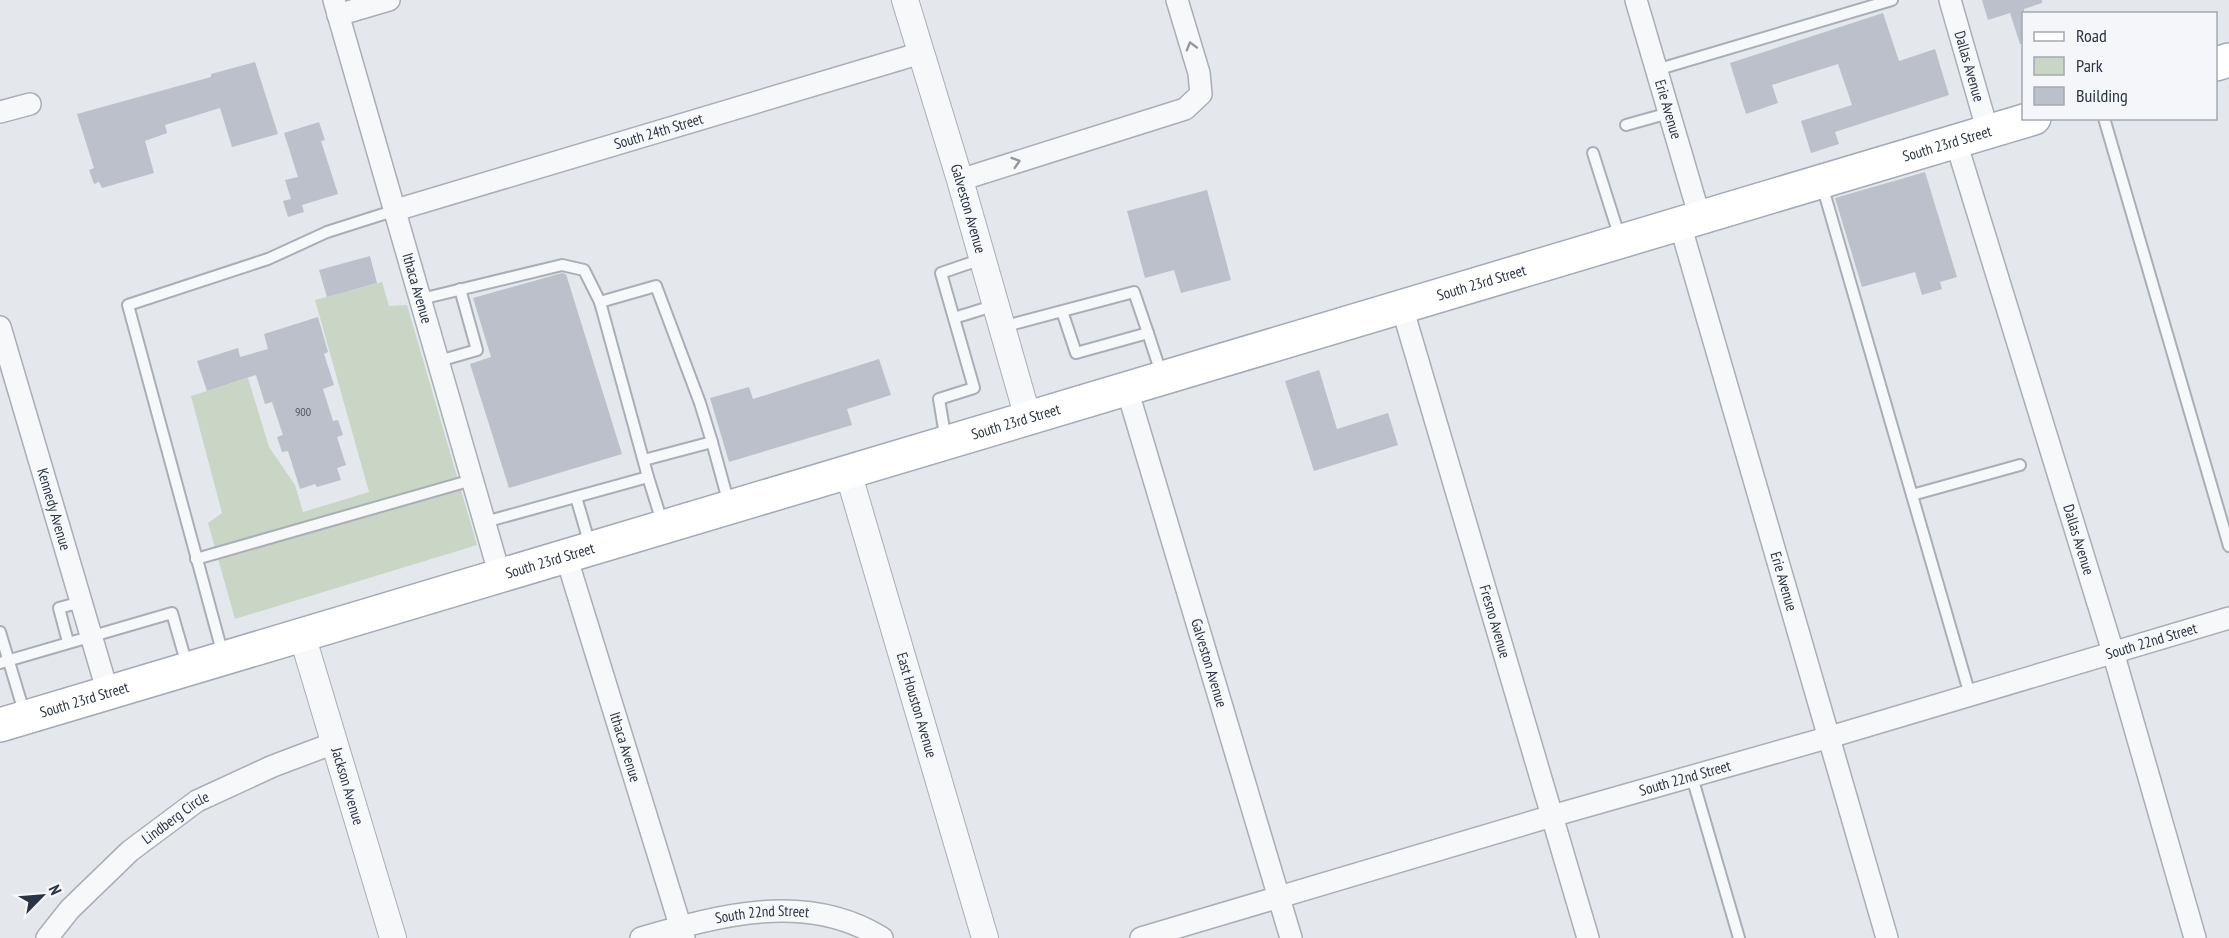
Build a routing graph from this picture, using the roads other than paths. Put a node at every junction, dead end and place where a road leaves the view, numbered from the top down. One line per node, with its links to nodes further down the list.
1 (389, 0): 7 (street)
2 (905, 0): 8 (street, Galveston Avenue)
3 (1177, 0): 19 (street, one-way to 3)
4 (1636, 0): 9 (street, Erie Avenue)
5 (1892, 0): 9 (lane)
6 (1950, 0): 16 (street, Dallas Avenue)
7 (336, 8): 21 (street, Ithaca Avenue)
8 (921, 53): 19 (street, Galveston Avenue); 21 (street, South 24th Street)
9 (1656, 69): 12 (street, Erie Avenue)
10 (30, 104): 11 (street)
11 (0, 112)
12 (1669, 114): 15 (lane); 22 (street, Erie Avenue)
13 (2027, 120): 16 (main road, South 23rd Street)
14 (2105, 120): 50 (lane)
15 (1626, 125)
16 (1988, 132): 17 (main road, South 23rd Street)
17 (1956, 142): 20 (main road, South 23rd Street); 60 (street, Dallas Avenue)
18 (1593, 153): 23 (lane)
19 (960, 180): 24 (street, Galveston Avenue)
20 (1821, 182): 22 (main road, South 23rd Street); 45 (lane)
21 (396, 210): 26 (street, Ithaca Avenue); 52 (lane)
22 (1690, 221): 23 (main road, South 23rd Street); 67 (street, Erie Avenue)
23 (1621, 242): 28 (main road, South 23rd Street)
24 (982, 259): 30 (street, Galveston Avenue); 31 (lane)
25 (460, 290): 26 (lane); 27 (lane); 34 (lane)
26 (421, 299): 34 (street, Ithaca Avenue)
27 (600, 302): 38 (lane); 40 (lane)
28 (1402, 307): 35 (main road, South 23rd Street); 70 (street, Fresno Avenue)
29 (1062, 311): 30 (lane); 33 (lane); 33 (lane)
30 (999, 316): 31 (lane); 37 (street, Galveston Avenue)
31 (954, 318): 39 (lane)
32 (0, 327): 54 (street, Kennedy Avenue)
33 (1148, 333): 35 (lane)
34 (439, 361): 44 (street, Ithaca Avenue)
35 (1163, 378): 36 (main road, South 23rd Street)
36 (1127, 389): 37 (main road, South 23rd Street); 71 (street, Galveston Avenue)
37 (1028, 418): 39 (main road, South 23rd Street)
38 (712, 442): 40 (lane); 47 (lane)
39 (947, 442): 42 (main road, South 23rd Street)
40 (644, 460): 43 (lane)
41 (2020, 465): 45 (lane)
42 (848, 472): 47 (main road, South 23rd Street); 77 (street, East Houston Avenue)
43 (648, 477): 46 (lane); 49 (lane)
44 (472, 480): 48 (street, Ithaca Avenue); 52 (lane)
45 (1912, 495): 65 (lane)
46 (576, 497): 48 (lane); 51 (lane)
47 (730, 507): 49 (main road, South 23rd Street)
48 (485, 522): 53 (street, Ithaca Avenue)
49 (663, 528): 51 (main road, South 23rd Street)
50 (2229, 546)
51 (579, 553): 53 (main road, South 23rd Street); 72 (street, Ithaca Avenue)
52 (196, 559): 61 (lane)
53 (500, 576): 58 (main road, South 23rd Street)
54 (81, 602): 57 (street, Kennedy Avenue); 59 (lane)
55 (2229, 618): 60 (street, South 22nd Street)
56 (0, 632): 62 (lane)
57 (91, 635): 59 (lane); 63 (lane); 64 (street, Kennedy Avenue)
58 (302, 635): 61 (main road, South 23rd Street); 68 (street, Jackson Avenue)
59 (68, 642): 62 (lane)
60 (2113, 652): 65 (street, South 22nd Street); 83 (street, Dallas Avenue)
61 (224, 658): 63 (main road, South 23rd Street)
62 (4, 662): 66 (lane)
63 (188, 669): 64 (main road, South 23rd Street)
64 (108, 693): 66 (main road, South 23rd Street)
65 (1970, 695): 67 (street, South 22nd Street)
66 (13, 721)
67 (1830, 738): 69 (street, South 22nd Street); 82 (street, Erie Avenue)
68 (334, 742): 73 (street, Lindberg Circle); 74 (street, Jackson Avenue)
69 (1692, 777): 70 (street, South 22nd Street); 81 (lane)
70 (1552, 816): 71 (street, South 22nd Street); 80 (street, Fresno Avenue)
71 (1279, 897): 78 (street, South 22nd Street); 79 (street, Galveston Avenue)
72 (682, 932): 75 (street, South 22nd Street); 76 (street, South 22nd Street)
73 (47, 938)
74 (393, 938)
75 (641, 938)
76 (882, 938)
77 (986, 938)
78 (1141, 938)
79 (1291, 938)
80 (1588, 938)
81 (1739, 938)
82 (1887, 938)
83 (2195, 938)

